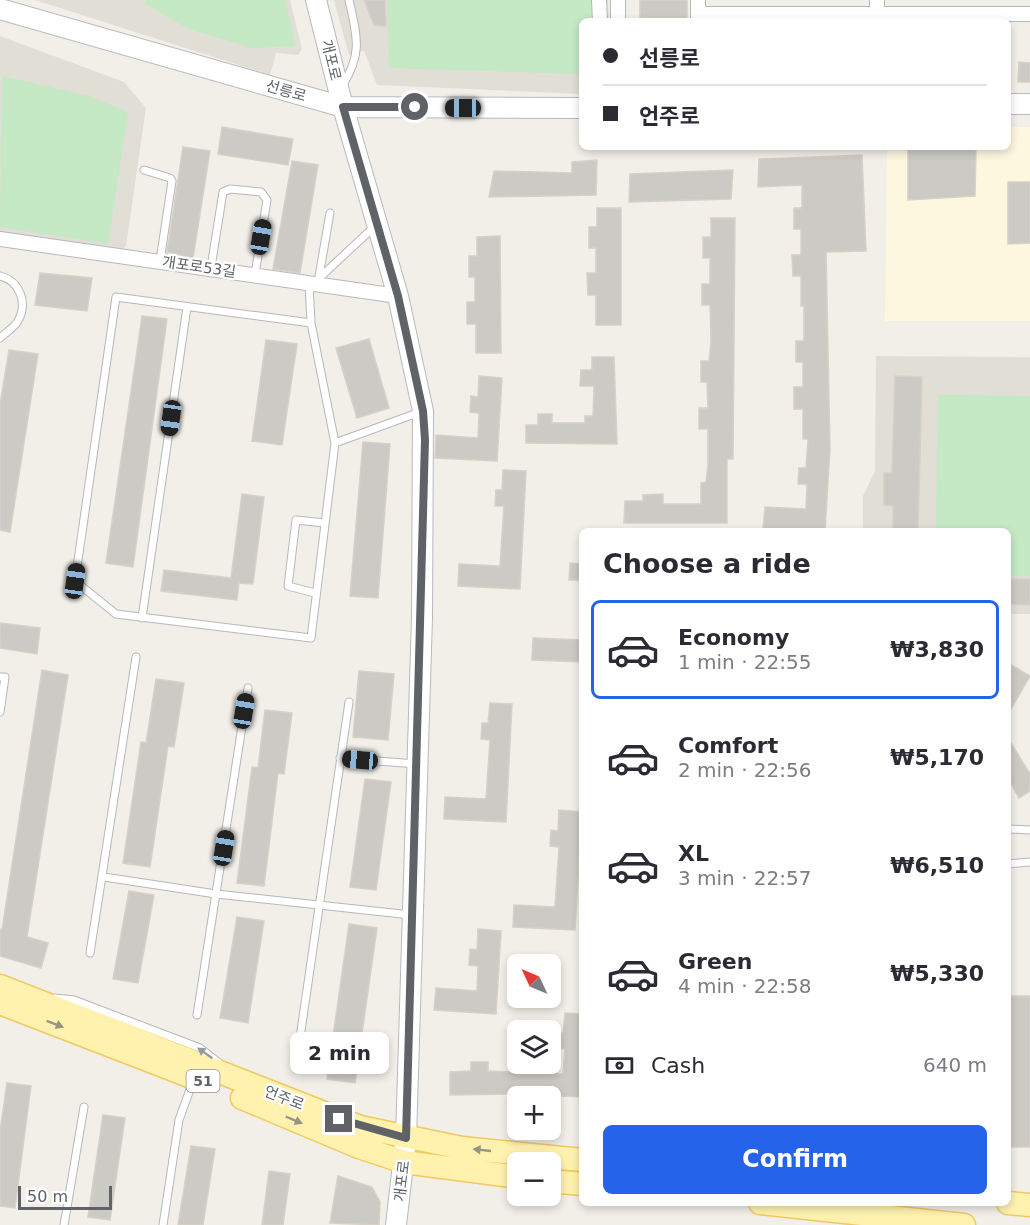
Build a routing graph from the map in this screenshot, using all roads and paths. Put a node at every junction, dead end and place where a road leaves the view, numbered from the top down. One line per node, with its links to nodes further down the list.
1 (316, 0): 14 (street, 개포로)
2 (349, 0): 14 (lane)
3 (599, 0): 12 (street)
4 (618, 0): 13 (street)
5 (692, 0): 11 (lane)
6 (758, 7): 7 (street); 11 (street)
7 (818, 7): 10 (street)
8 (0, 9): 14 (street, 선릉로)
9 (1022, 9): 10 (street)
10 (877, 12)
11 (697, 14)
12 (600, 18)
13 (618, 18)
14 (341, 99): 17 (street, 선릉로); 20 (street, 개포로)
15 (1011, 104): 16 (street)
16 (1030, 104)
17 (579, 108)
18 (144, 170): 22 (lane)
19 (330, 213): 25 (lane)
20 (378, 223): 25 (lane); 26 (street, 개포로)
21 (0, 240): 25 (street, 개포로53길)
22 (211, 267): 23 (lane); 23 (lane)
23 (255, 273): 25 (lane)
24 (0, 276): 29 (lane)
25 (313, 282): 26 (street, 개포로53길); 28 (lane)
26 (398, 296): 30 (street, 개포로)
27 (187, 307): 28 (lane); 34 (lane); 34 (lane)
28 (311, 323): 31 (lane)
29 (0, 338)
30 (423, 411): 31 (lane); 41 (street, 개포로)
31 (335, 443): 32 (lane)
32 (325, 523): 33 (lane); 33 (lane)
33 (315, 593): 34 (lane)
34 (142, 618)
35 (136, 657): 46 (lane)
36 (0, 676): 39 (lane)
37 (248, 688): 47 (lane)
38 (349, 702): 40 (lane)
39 (0, 712)
40 (340, 758): 41 (lane); 48 (lane)
41 (417, 764): 49 (street, 개포로)
42 (1011, 829): 43 (lane)
43 (1030, 830)
44 (1030, 862): 45 (lane)
45 (1011, 864)
46 (104, 877): 47 (lane); 50 (lane)
47 (216, 894): 48 (lane); 53 (lane)
48 (319, 905): 49 (lane); 54 (lane)
49 (412, 915): 57 (street, 개포로)
50 (90, 953)
51 (0, 986): 57 (main road, 언주로 / 51, one-way to 51)
52 (0, 1003): 55 (main road, 언주로 / 51, one-way to 55)
53 (197, 1015)
54 (296, 1065)
55 (194, 1078): 59 (main road, 언주로 / 51, one-way to 59); 67 (lane)
56 (84, 1107): 66 (lane)
57 (406, 1138): 58 (main road, 언주로 / 51, one-way to 57); 59 (street, 개포로)
58 (579, 1160)
59 (404, 1162): 60 (main road, 언주로 / 51); 68 (street, 개포로)
60 (507, 1176)
61 (561, 1181): 62 (main road)
62 (579, 1184)
63 (1011, 1203): 64 (main road)
64 (1030, 1205)
65 (788, 1206): 69 (main road)
66 (64, 1225)
67 (163, 1225)
68 (396, 1225)
69 (964, 1225)

